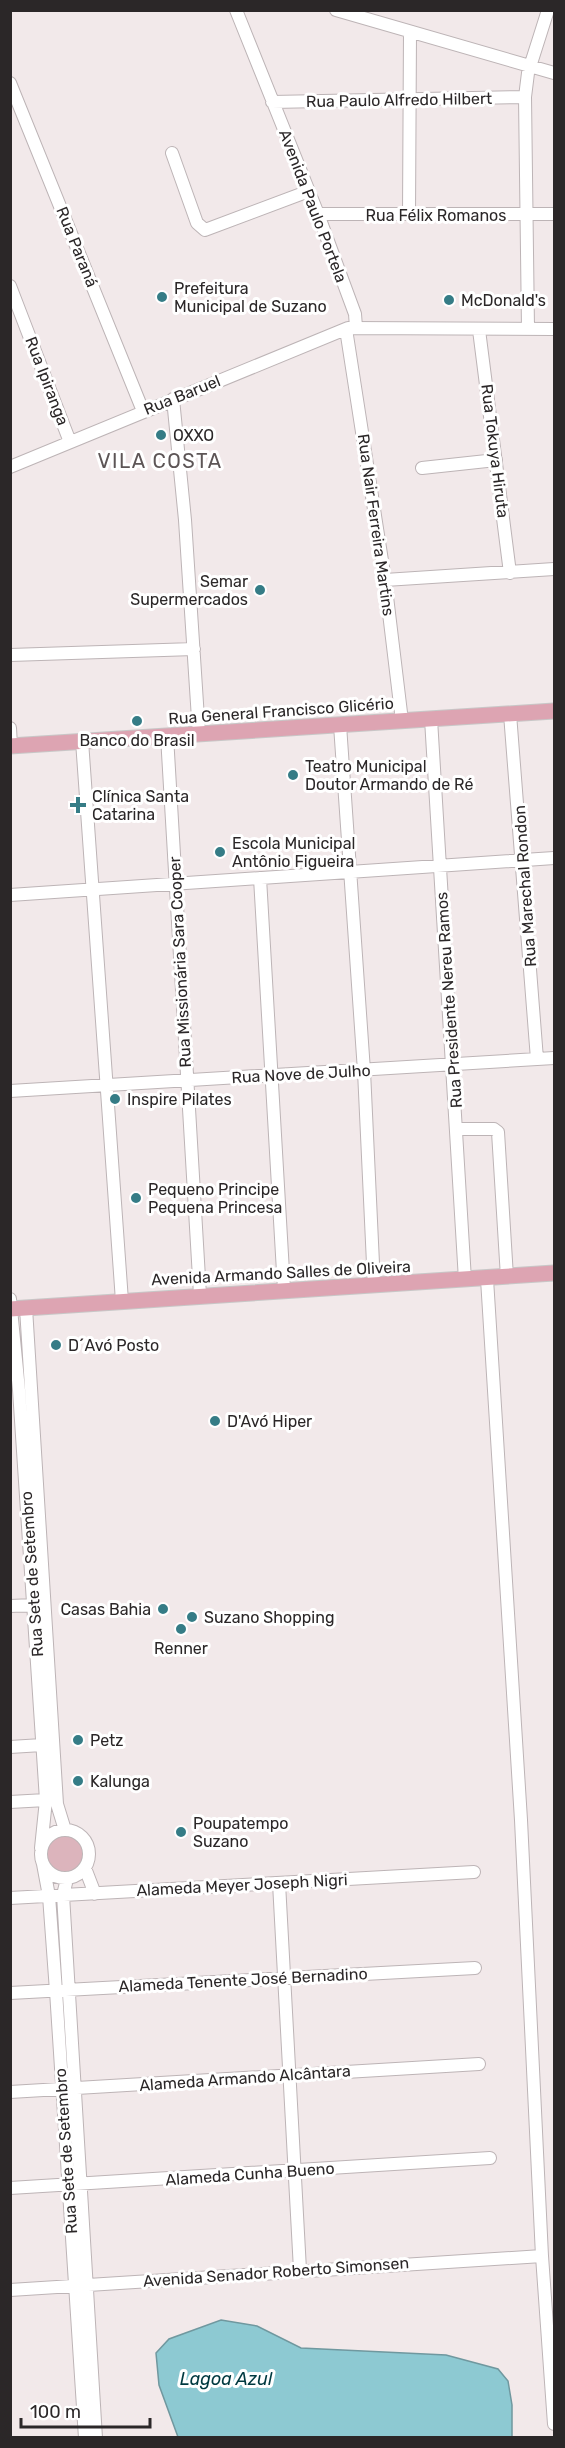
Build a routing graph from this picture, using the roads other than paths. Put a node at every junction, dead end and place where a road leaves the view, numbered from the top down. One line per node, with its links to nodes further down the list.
1 (236, 10): 10 (street, Avenida Paulo Portela)
2 (336, 10): 4 (street)
3 (549, 10): 5 (street)
4 (410, 32): 5 (street); 9 (street)
5 (531, 66): 6 (street); 8 (street)
6 (555, 73)
7 (10, 83): 23 (street, Rua Paraná)
8 (525, 97): 9 (street, Rua Paulo Alfredo Hilbert); 15 (street)
9 (409, 98): 10 (street, Rua Paulo Alfredo Hilbert); 14 (street)
10 (272, 102): 12 (street, Avenida Paulo Portela)
11 (172, 153): 12 (street)
12 (309, 191): 13 (street, Avenida Paulo Portela)
13 (318, 214): 14 (street, Rua Félix Romanos); 18 (street, Avenida Paulo Portela)
14 (409, 214): 15 (street, Rua Félix Romanos)
15 (527, 214): 16 (street, Rua Félix Romanos); 19 (street)
16 (555, 214)
17 (10, 286): 24 (street, Rua Ipiranga)
18 (351, 328): 21 (street); 22 (street, Rua Baruel); 30 (street, Rua Nair Ferreira Martins)
19 (528, 329): 20 (street); 21 (street)
20 (555, 329)
21 (479, 330): 25 (street, Rua Tokuya Hiruta)
22 (173, 399): 23 (street, Rua Baruel); 31 (street)
23 (143, 411): 24 (street, Rua Baruel)
24 (70, 442): 26 (street, Rua Baruel)
25 (496, 460): 27 (street); 29 (street, Rua Tokuya Hiruta)
26 (10, 467)
27 (422, 468)
28 (555, 569): 29 (street)
29 (510, 573): 30 (street)
30 (385, 580): 36 (street, Rua Nair Ferreira Martins)
31 (194, 649): 32 (street); 39 (street)
32 (10, 656)
33 (555, 711): 34 (main road, Rua General Francisco Glicério)
34 (510, 714): 35 (main road, Rua General Francisco Glicério); 44 (street, Rua Marechal Rondon)
35 (431, 719): 36 (main road, Rua General Francisco Glicério); 45 (street, Rua Presidente Nereu Ramos)
36 (402, 721): 37 (main road, Rua General Francisco Glicério)
37 (340, 725): 39 (main road, Rua General Francisco Glicério); 46 (street)
38 (10, 728): 42 (street)
39 (199, 734): 40 (main road, Rua General Francisco Glicério)
40 (167, 736): 41 (main road, Rua General Francisco Glicério); 48 (street, Rua Missionária Sara Cooper)
41 (82, 741): 42 (main road, Rua General Francisco Glicério); 49 (street)
42 (11, 746)
43 (555, 858): 44 (street)
44 (524, 860): 45 (street); 52 (street, Rua Marechal Rondon)
45 (440, 866): 46 (street); 53 (street, Rua Presidente Nereu Ramos)
46 (352, 873): 47 (street); 54 (street)
47 (260, 878): 48 (street); 55 (street)
48 (176, 883): 49 (street); 56 (street, Rua Missionária Sara Cooper)
49 (92, 888): 50 (street); 57 (street)
50 (10, 895)
51 (555, 1058): 52 (street, Rua Nove de Julho)
52 (537, 1059): 53 (street, Rua Nove de Julho)
53 (452, 1064): 54 (street, Rua Nove de Julho); 59 (street, Rua Presidente Nereu Ramos)
54 (364, 1071): 55 (street, Rua Nove de Julho); 64 (street)
55 (271, 1076): 56 (street, Rua Nove de Julho); 65 (street)
56 (186, 1081): 57 (street, Rua Nove de Julho); 66 (street, Rua Missionária Sara Cooper)
57 (106, 1086): 58 (street, Rua Nove de Julho); 68 (street)
58 (10, 1091)
59 (457, 1129): 61 (street); 63 (street, Rua Presidente Nereu Ramos)
60 (555, 1273): 61 (main road, Avenida Armando Salles de Oliveira)
61 (507, 1277): 62 (main road, Avenida Armando Salles de Oliveira)
62 (487, 1279): 63 (main road, Avenida Armando Salles de Oliveira); 102 (street)
63 (465, 1280): 64 (main road, Avenida Armando Salles de Oliveira)
64 (374, 1285): 65 (main road, Avenida Armando Salles de Oliveira)
65 (284, 1289): 66 (main road, Avenida Armando Salles de Oliveira)
66 (200, 1295): 68 (main road, Avenida Armando Salles de Oliveira)
67 (10, 1299): 69 (street, Rua Sete de Setembro)
68 (122, 1300): 69 (main road, Avenida Armando Salles de Oliveira)
69 (16, 1308): 70 (street, Rua Sete de Setembro); 78 (street, Rua Sete de Setembro)
70 (24, 1459): 71 (street); 72 (street, Rua Sete de Setembro)
71 (10, 1460)
72 (34, 1605): 73 (street); 74 (street, Rua Sete de Setembro)
73 (10, 1606)
74 (42, 1745): 75 (street); 76 (street, Rua Sete de Setembro)
75 (10, 1747)
76 (46, 1800): 77 (street); 79 (street, Rua Sete de Setembro)
77 (10, 1802)
78 (65, 1830): 79 (street); 81 (street)
79 (41, 1848): 80 (street)
80 (43, 1864): 83 (street); 87 (street, Rua Sete de Setembro)
81 (86, 1868): 83 (street); 85 (street)
82 (474, 1872): 84 (street, Alameda Meyer Joseph Nigri)
83 (67, 1879): 86 (street, Rua Sete de Setembro)
84 (279, 1883): 85 (street, Alameda Meyer Joseph Nigri); 90 (street)
85 (95, 1894): 86 (street, Alameda Meyer Joseph Nigri)
86 (63, 1895): 87 (street, Alameda Meyer Joseph Nigri); 91 (street, Rua Sete de Setembro)
87 (49, 1896): 88 (street, Alameda Meyer Joseph Nigri); 92 (street, Rua Sete de Setembro)
88 (10, 1898)
89 (475, 1968): 90 (street, Alameda Tenente José Bernadino)
90 (283, 1978): 91 (street, Alameda Tenente José Bernadino); 95 (street)
91 (69, 1990): 92 (street, Alameda Tenente José Bernadino); 96 (street, Rua Sete de Setembro)
92 (56, 1991): 93 (street, Alameda Tenente José Bernadino); 96 (street, Rua Sete de Setembro)
93 (10, 1994)
94 (479, 2064): 95 (street, Alameda Armando Alcântara)
95 (289, 2075): 96 (street, Alameda Armando Alcântara); 99 (street)
96 (67, 2089): 97 (street, Alameda Armando Alcântara); 100 (street, Rua Sete de Setembro)
97 (10, 2092)
98 (490, 2158): 99 (street, Alameda Cunha Bueno)
99 (294, 2171): 100 (street, Alameda Cunha Bueno); 103 (street)
100 (74, 2185): 101 (street, Alameda Cunha Bueno); 104 (street, Rua Sete de Setembro)
101 (10, 2188)
102 (542, 2256): 103 (street, Avenida Senador Roberto Simonsen); 106 (street)
103 (300, 2270): 104 (street, Avenida Senador Roberto Simonsen)
104 (81, 2285): 105 (street, Avenida Senador Roberto Simonsen); 108 (street, Rua Sete de Setembro); 109 (street)
105 (10, 2290)
106 (552, 2353): 107 (street)
107 (555, 2424)
108 (85, 2438)
109 (96, 2438)

